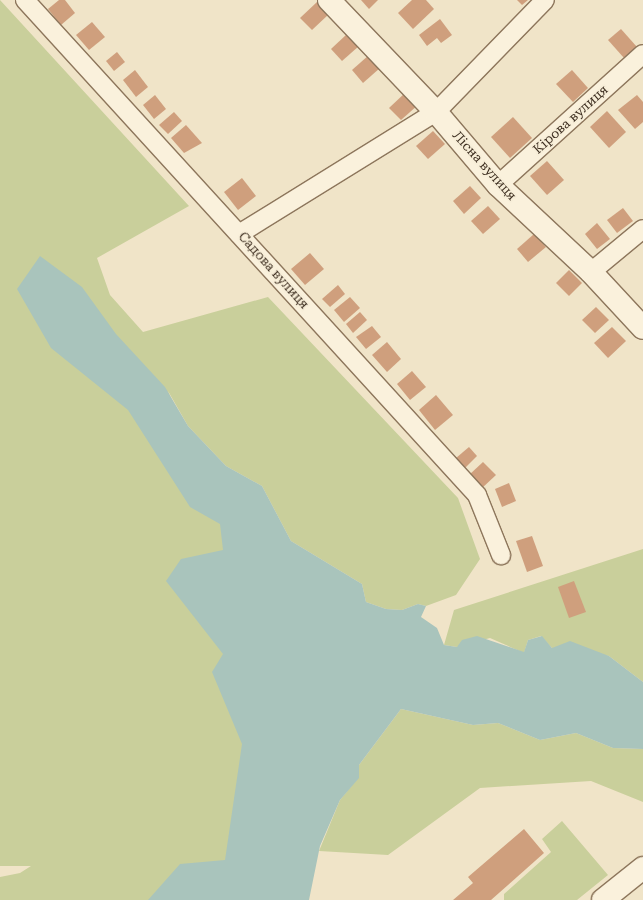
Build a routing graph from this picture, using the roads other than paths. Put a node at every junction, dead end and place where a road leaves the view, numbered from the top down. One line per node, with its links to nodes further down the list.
1 (25, 0): 8 (street, Садова вулиця)
2 (329, 0): 5 (street, Лісна вулиця)
3 (545, 0): 5 (street)
4 (643, 54): 6 (street, Кірова вулиця)
5 (436, 112): 6 (street, Лісна вулиця); 8 (street)
6 (498, 185): 9 (street, Лісна вулиця)
7 (643, 229): 9 (street)
8 (239, 234): 11 (street, Садова вулиця)
9 (591, 272): 10 (street, Лісна вулиця)
10 (643, 328)
11 (501, 555)
12 (643, 868): 13 (street)
13 (603, 900)

